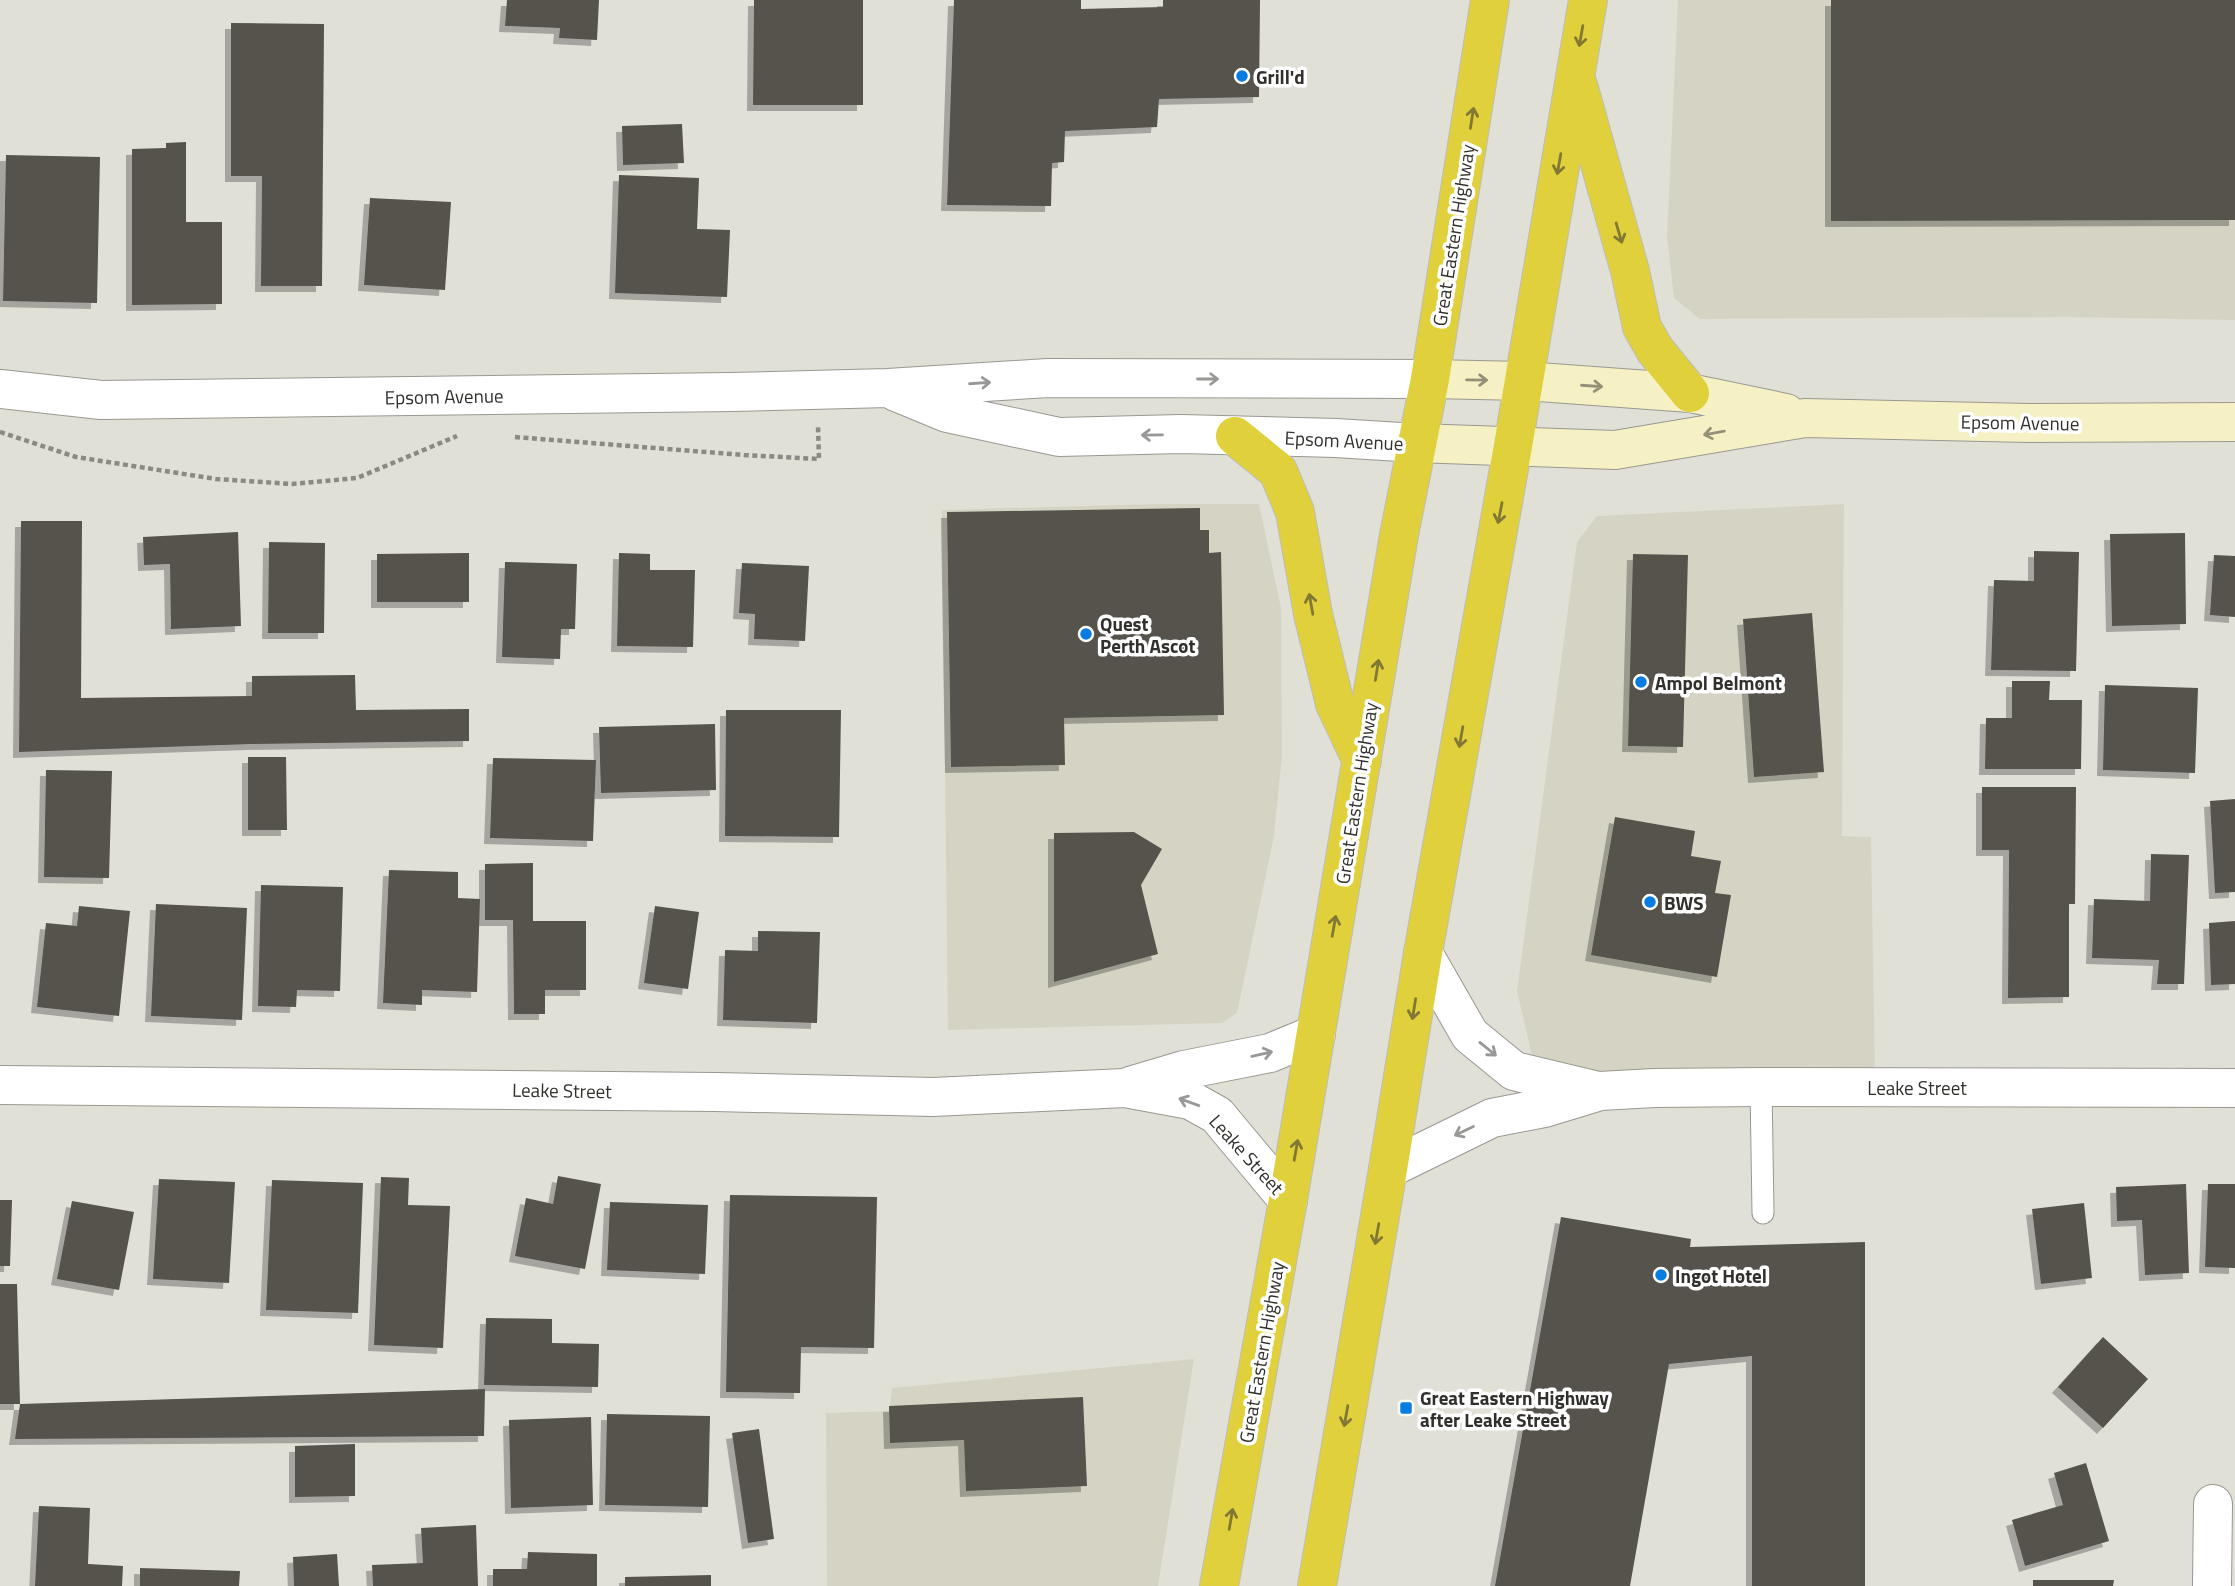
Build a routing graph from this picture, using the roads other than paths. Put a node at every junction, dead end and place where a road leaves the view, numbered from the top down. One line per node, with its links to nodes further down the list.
1 (1490, 0): 4 (highway, Great Eastern Highway, one-way to 1)
2 (1588, 0): 3 (highway, one-way to 3)
3 (1574, 73): 5 (highway, one-way to 5); 8 (highway, one-way to 8)
4 (1430, 379): 5 (street, Epsom Avenue, one-way to 5); 6 (street, Epsom Avenue, one-way to 4); 12 (highway, Great Eastern Highway)
5 (1524, 381): 8 (street, Epsom Avenue, one-way to 8); 13 (highway)
6 (888, 388): 7 (street, Epsom Avenue); 11 (street, Epsom Avenue, one-way to 6)
7 (0, 389)
8 (1690, 393): 9 (street, Epsom Avenue)
9 (1805, 418): 10 (street, Epsom Avenue); 13 (street, Epsom Avenue, one-way to 13)
10 (2235, 422)
11 (1235, 436): 12 (street, Epsom Avenue); 14 (highway, one-way to 11)
12 (1416, 443): 13 (street, Epsom Avenue); 14 (highway, Great Eastern Highway, one-way to 12)
13 (1513, 446): 15 (highway, one-way to 15)
14 (1362, 761): 16 (highway, Great Eastern Highway, one-way to 14)
15 (1423, 953): 21 (street, Leake Street, one-way to 21); 22 (highway, one-way to 22)
16 (1316, 1034): 20 (street, Leake Street, one-way to 16); 23 (highway, Great Eastern Highway, one-way to 16)
17 (0, 1085): 20 (street, Leake Street)
18 (1761, 1087): 19 (street, Leake Street); 21 (street, Leake Street); 24 (lane)
19 (2235, 1087)
20 (1125, 1088): 23 (street, Leake Street, one-way to 20)
21 (1600, 1091): 22 (street, Leake Street, one-way to 22)
22 (1388, 1169): 27 (highway, one-way to 27)
23 (1287, 1200): 26 (highway, Great Eastern Highway, one-way to 23)
24 (1763, 1213)
25 (2213, 1504): 28 (street)
26 (1219, 1586)
27 (1317, 1586)
28 (2212, 1586)

